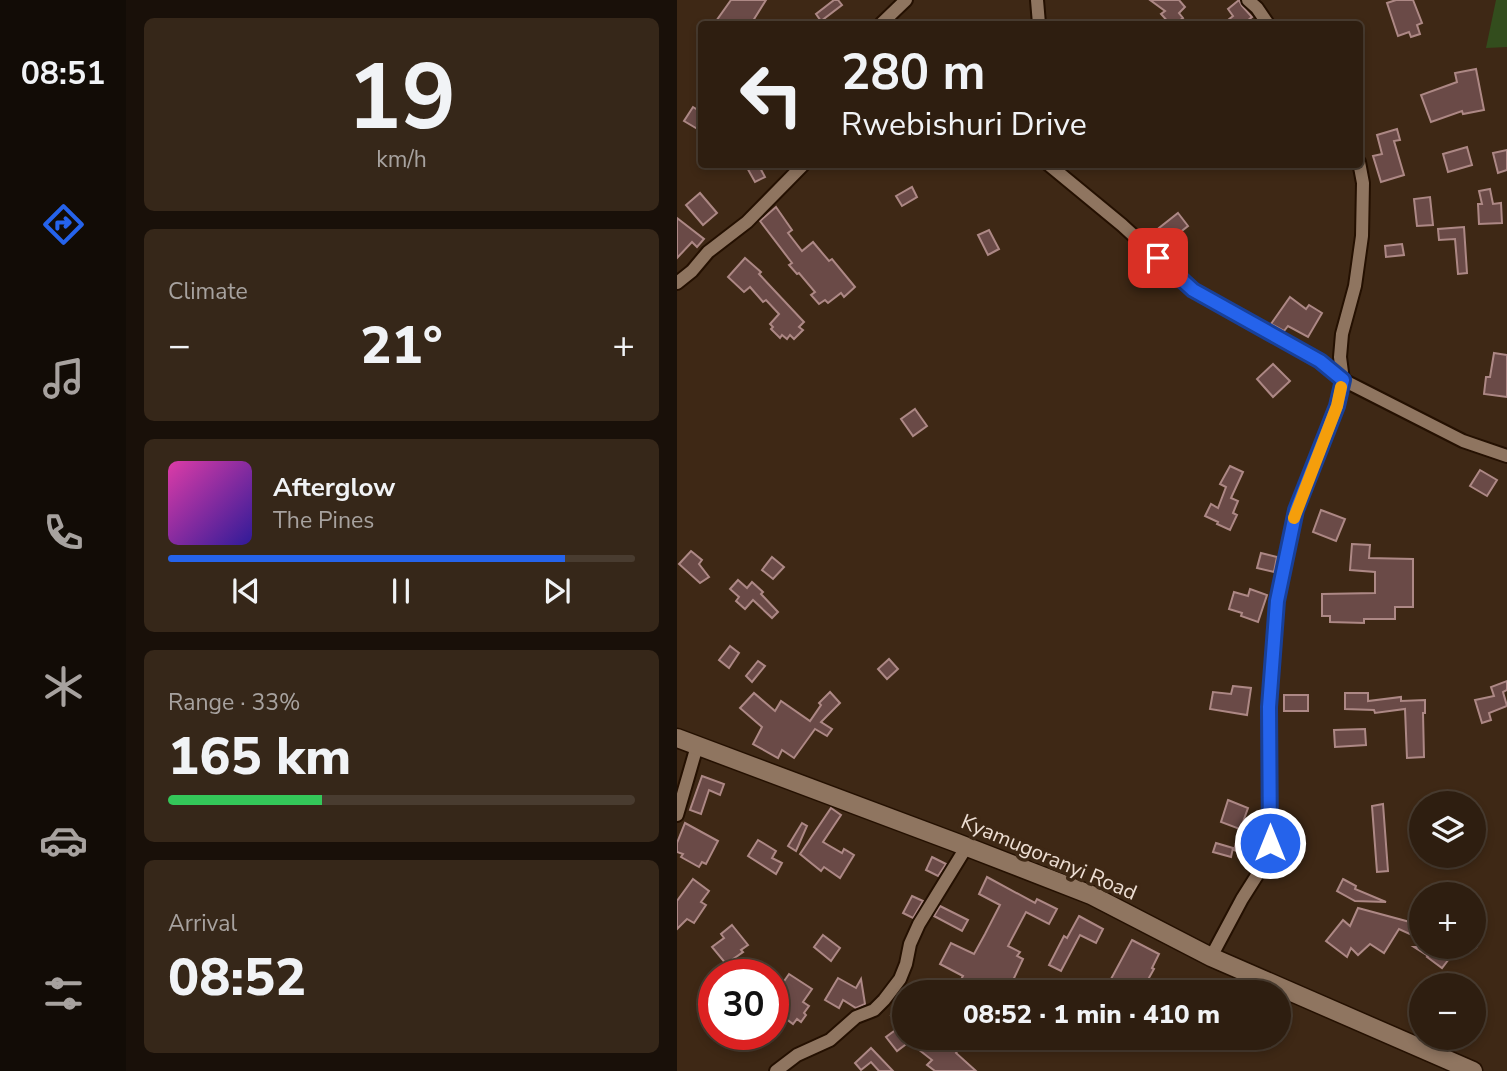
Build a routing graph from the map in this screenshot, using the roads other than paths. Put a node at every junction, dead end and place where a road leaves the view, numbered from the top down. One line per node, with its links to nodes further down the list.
1 (906, 0): 4 (street)
2 (1037, 0): 5 (street)
3 (1248, 0): 6 (street)
4 (884, 21)
5 (1039, 21)
6 (1266, 21)
7 (800, 168): 10 (street)
8 (1053, 168): 11 (street)
9 (1360, 168): 11 (street)
10 (677, 283)
11 (1343, 380): 12 (street); 17 (street)
12 (1507, 456)
13 (677, 738): 14 (street, Kyamugoranyi Road)
14 (697, 746): 15 (street); 16 (street, Kyamugoranyi Road)
15 (677, 815)
16 (966, 846): 17 (street, Kyamugoranyi Road); 18 (street)
17 (1211, 957): 19 (street, Kyamugoranyi Road)
18 (776, 1071)
19 (1473, 1071)

